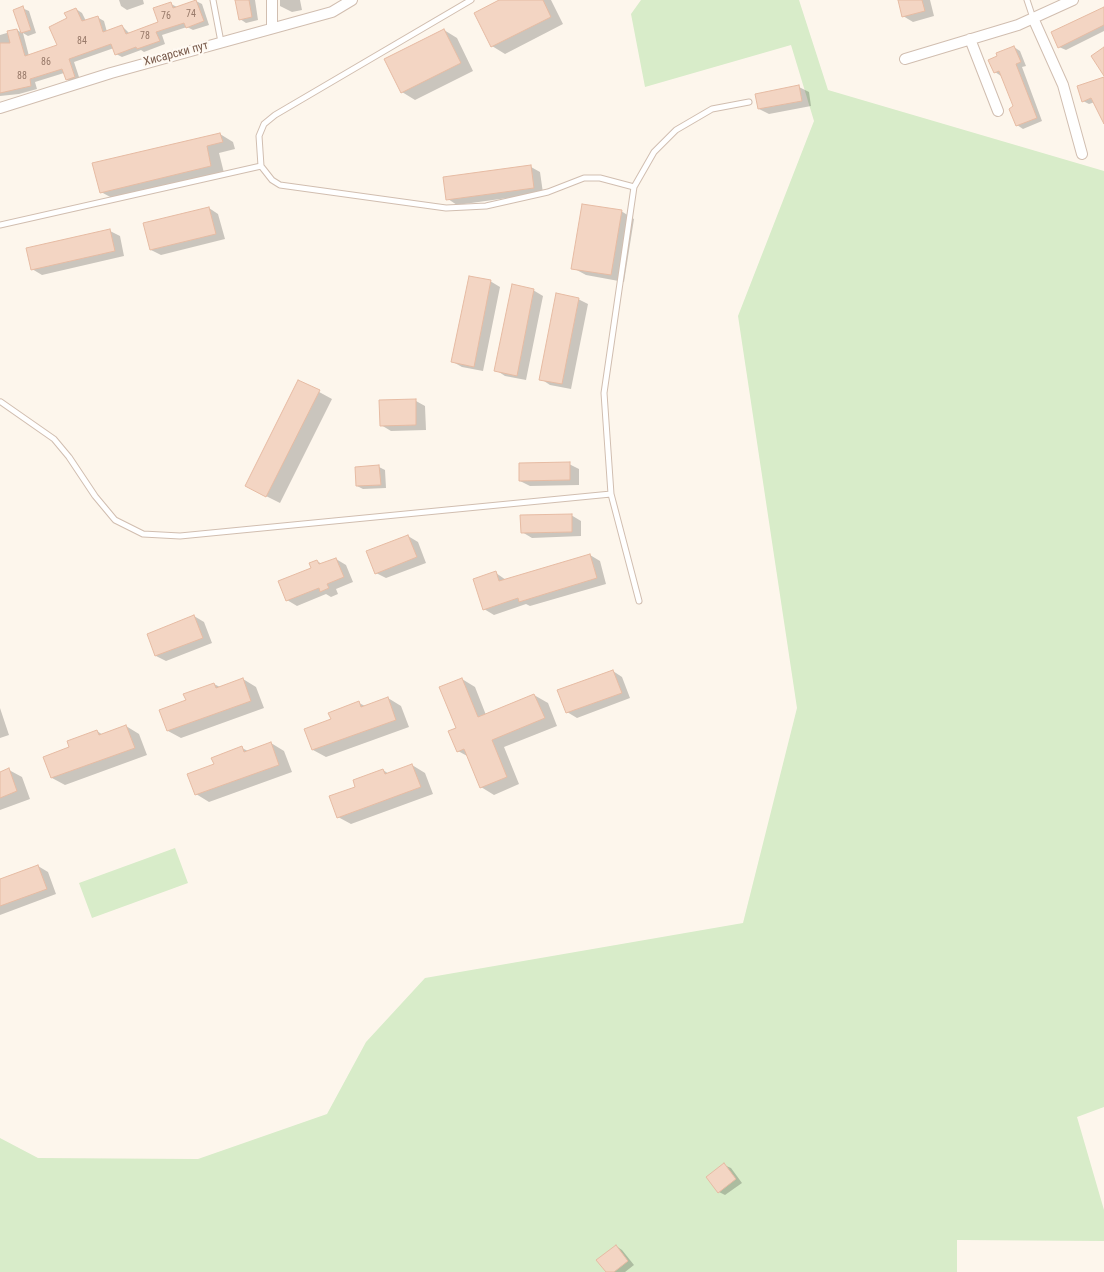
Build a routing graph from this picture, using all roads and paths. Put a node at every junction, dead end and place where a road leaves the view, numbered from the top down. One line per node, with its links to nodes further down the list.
1 (214, 0): 10 (lane)
2 (272, 0): 8 (street)
3 (352, 0): 8 (street, Хисарски пут)
4 (471, 0): 16 (lane)
5 (1026, 0): 7 (lane)
6 (1073, 0): 7 (street)
7 (1033, 18): 9 (street); 15 (street)
8 (272, 28): 10 (street, Хисарски пут)
9 (970, 39): 11 (street); 14 (street)
10 (222, 42): 13 (street, Хисарски пут)
11 (905, 58)
12 (750, 102): 17 (lane)
13 (0, 108)
14 (998, 111)
15 (1082, 154)
16 (261, 166): 17 (lane); 18 (lane)
17 (634, 187): 20 (lane)
18 (0, 225)
19 (0, 402): 20 (lane)
20 (611, 494): 21 (lane)
21 (639, 601)

